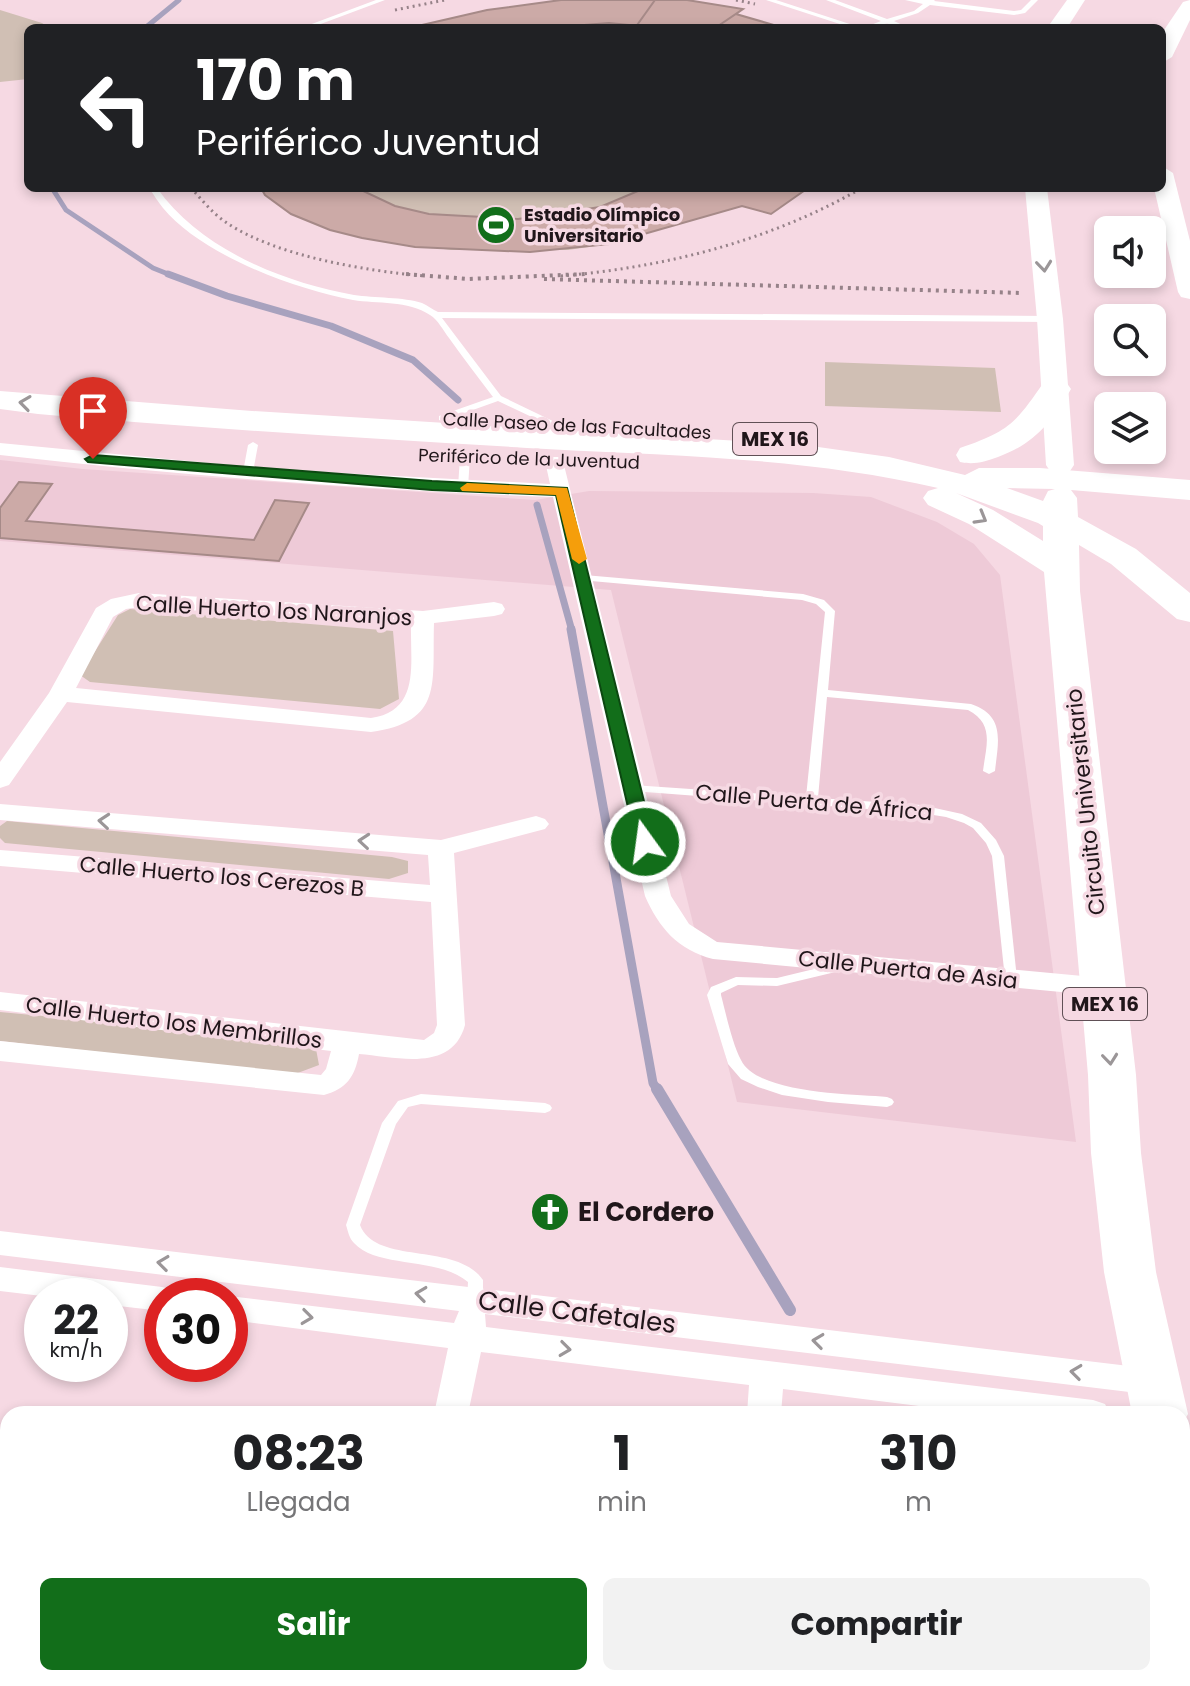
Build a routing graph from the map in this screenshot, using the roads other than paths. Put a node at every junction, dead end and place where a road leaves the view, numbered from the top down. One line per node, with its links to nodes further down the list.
1 (382, 0): 10 (lane)
2 (771, 0): 11 (lane)
3 (829, 0): 9 (lane)
4 (908, 0): 7 (lane)
5 (1035, 0): 7 (lane)
6 (1076, 0): 14 (main road)
7 (931, 2): 9 (lane)
8 (1190, 6): 15 (main road)
9 (891, 21): 12 (lane); 13 (lane)
10 (315, 24)
11 (846, 24)
12 (880, 24)
13 (897, 24)
14 (1060, 24)
15 (1166, 47)
16 (1166, 190): 19 (main road)
17 (155, 192): 21 (lane)
18 (1036, 192): 20 (main road, Circuito Universitario / MEX 16, one-way to 20)
19 (1190, 292)
20 (1048, 307): 21 (lane); 22 (main road, Circuito Universitario / MEX 16)
21 (436, 315): 25 (lane)
22 (1055, 389): 29 (highway); 31 (main road, Circuito Universitario / MEX 16)
23 (0, 400): 24 (highway, MEX 16, one-way to 23)
24 (107, 410): 25 (highway, Calle Paseo de las Facultades / MEX 16); 27 (highway)
25 (472, 413): 30 (highway, Calle Paseo de las Facultades / MEX 16)
26 (0, 424): 27 (highway, Periférico de la Juventud / MEX 16)
27 (254, 447): 28 (street); 33 (highway, Periférico de la Juventud / MEX 16); 39 (highway)
28 (0, 449)
29 (972, 455): 30 (highway, Calle Paseo de las Facultades / MEX 16); 31 (highway, Calle Paseo de las Facultades / MEX 16)
30 (888, 466): 31 (highway, Periférico de la Juventud / MEX 16); 33 (highway, Periférico de la Juventud / MEX 16); 37 (highway, one-way to 37)
31 (1060, 473): 32 (highway, Calle Paseo de las Facultades / MEX 16); 34 (highway, Calle Paseo de las Facultades / MEX 16); 37 (highway, Circuito Universitario / MEX 16)
32 (1190, 473)
33 (558, 476): 35 (street)
34 (1190, 490)
35 (584, 578): 41 (lane); 45 (street)
36 (1190, 578): 37 (highway)
37 (1061, 579): 54 (highway, Circuito Universitario / MEX 16)
38 (494, 609): 40 (street, Calle Huerto los Naranjos)
39 (1190, 611)
40 (423, 618): 42 (street, Calle Huerto los Naranjos); 42 (street, Calle Huerto los Naranjos)
41 (822, 693): 43 (lane); 46 (lane)
42 (61, 694): 44 (street, Calle Huerto los Naranjos)
43 (989, 771)
44 (0, 780)
45 (632, 788): 46 (lane, Calle Puerta de África); 52 (street, Calle Puerta de Asia)
46 (812, 799): 53 (lane, Calle Puerta de África)
47 (0, 812): 49 (street, Calle Huerto los Cerezos B, one-way to 47)
48 (536, 824): 49 (street)
49 (441, 848): 51 (street)
50 (0, 858): 51 (street, Calle Huerto los Cerezos B)
51 (445, 895): 56 (street, Calle Huerto los Membrillos)
52 (854, 964): 53 (street, Calle Puerta de Asia); 58 (lane)
53 (1011, 979): 54 (street, Calle Puerta de Asia)
54 (1104, 987): 67 (highway, Circuito Universitario / MEX 16, one-way to 67)
55 (0, 1001): 56 (street, Calle Huerto los Membrillos)
56 (347, 1043): 57 (street, Calle Huerto los Membrillos)
57 (0, 1051)
58 (887, 1102)
59 (545, 1108): 63 (lane)
60 (8, 1244): 61 (street); 63 (street, Calle Cafetales, one-way to 60)
61 (0, 1280): 62 (street)
62 (144, 1297)
63 (475, 1300): 65 (street); 67 (street, Calle Cafetales, one-way to 63)
64 (248, 1310): 65 (street, Calle Cafetales, one-way to 65)
65 (467, 1337): 66 (street, Calle Cafetales, one-way to 66); 69 (street)
66 (767, 1374): 68 (street, Calle Cafetales); 70 (street)
67 (1157, 1398)
68 (926, 1404): 71 (street, Calle Cafetales)
69 (453, 1406)
70 (765, 1406)
71 (959, 1406)

